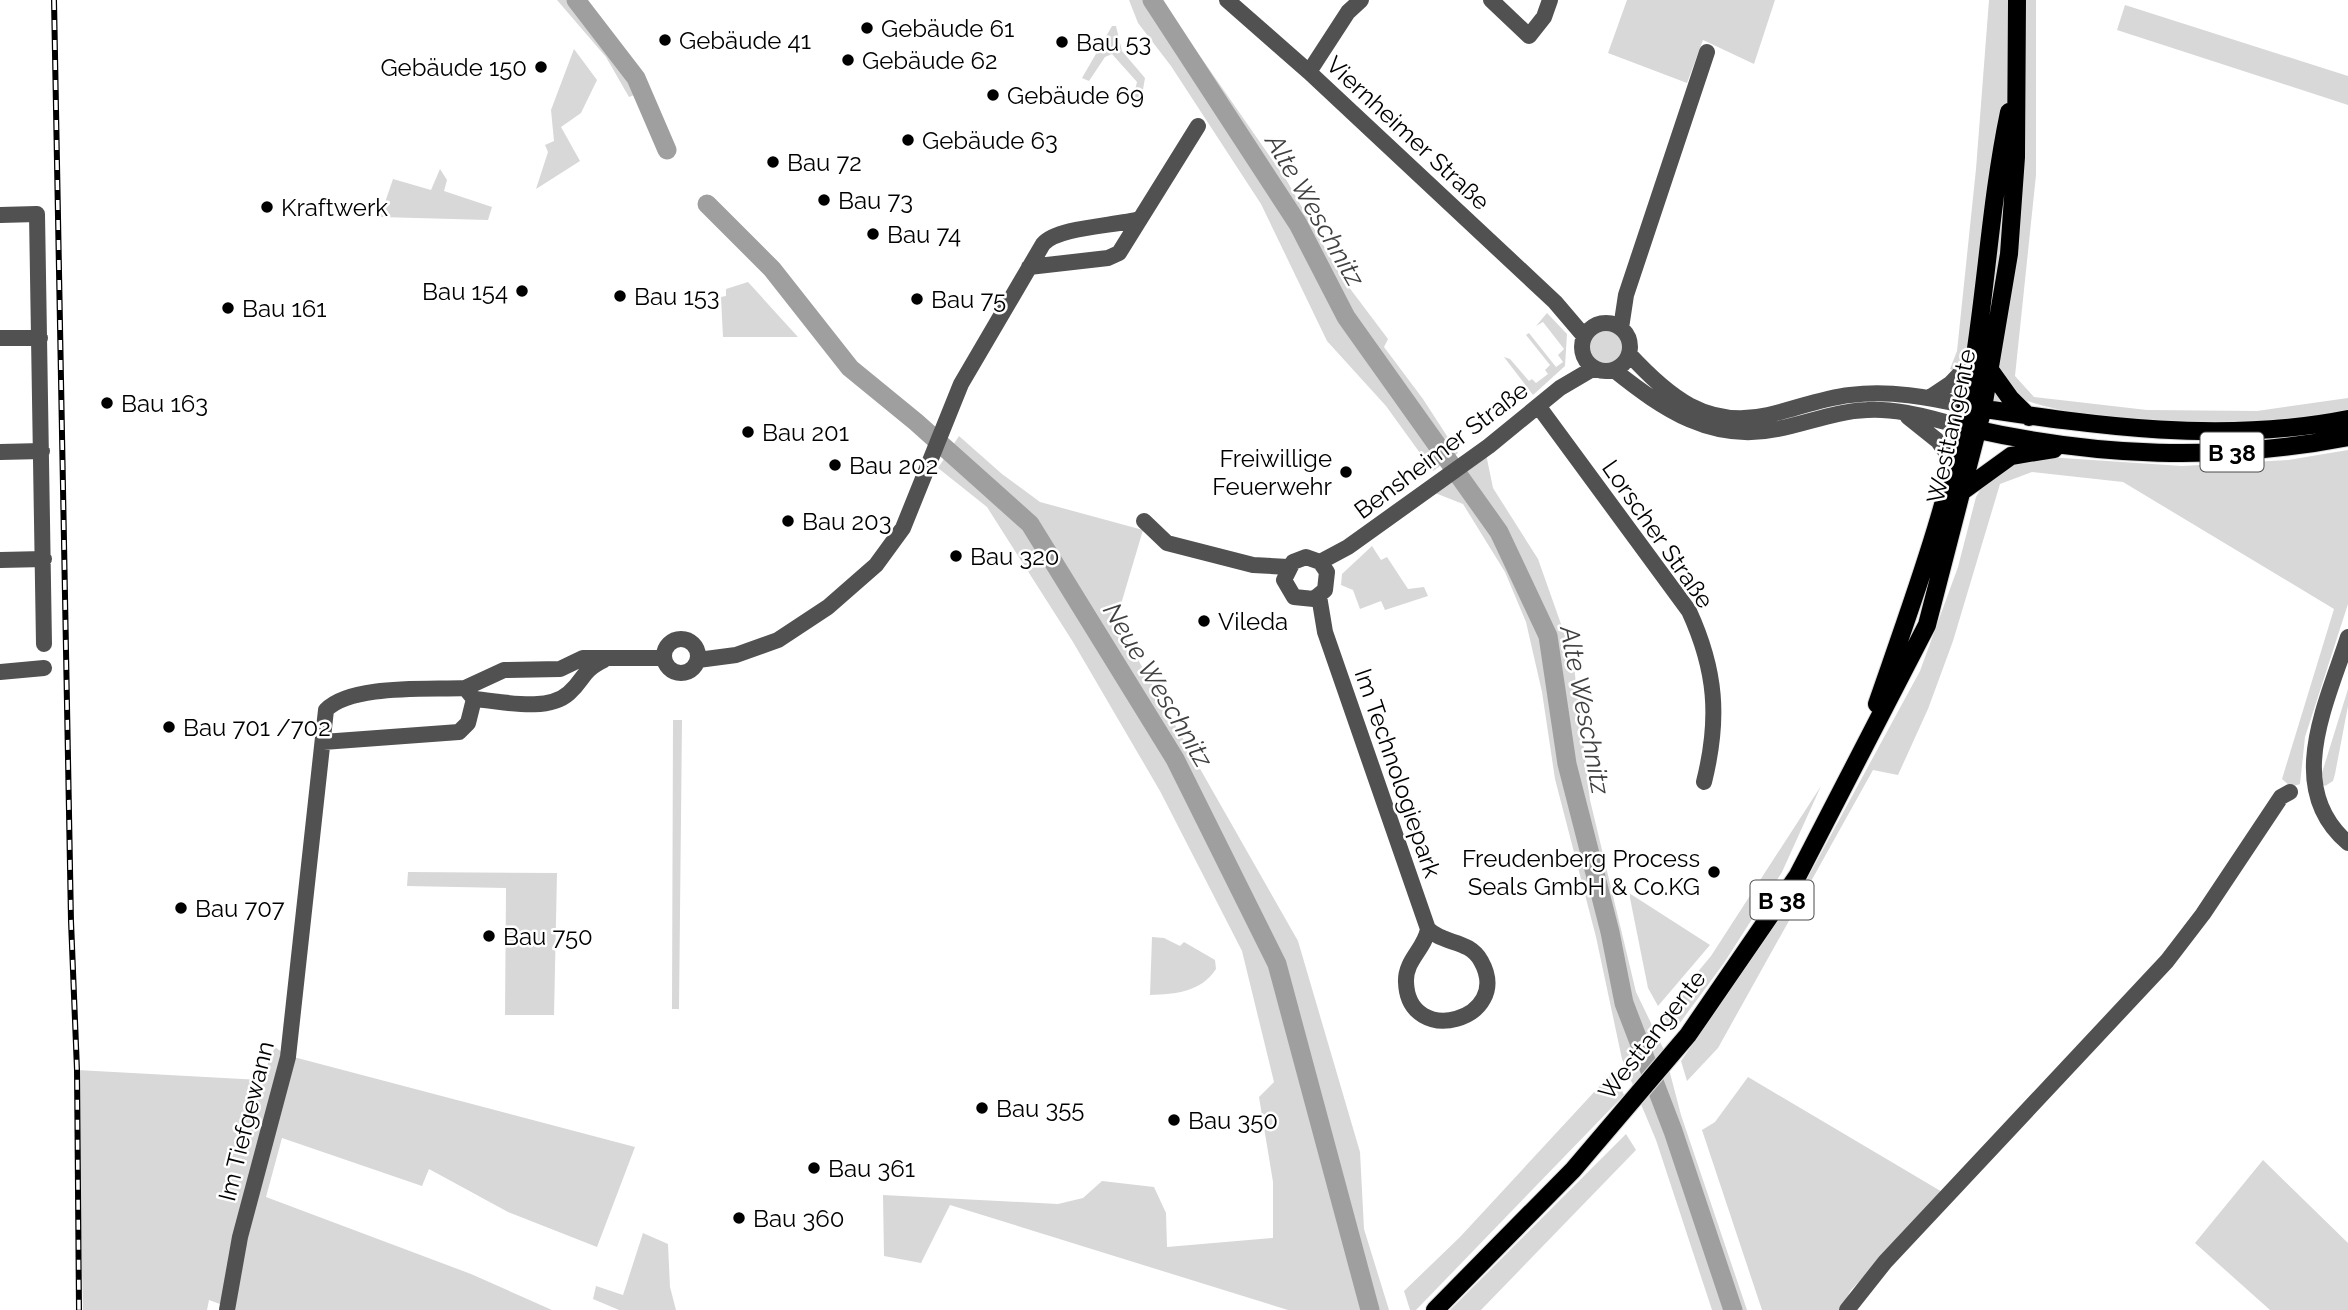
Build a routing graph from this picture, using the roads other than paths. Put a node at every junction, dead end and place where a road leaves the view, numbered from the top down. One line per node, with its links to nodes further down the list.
1 (1227, 0): 7 (street, Viernheimer Straße)
2 (1361, 0): 7 (street)
3 (1491, 0): 4 (street)
4 (1549, 0)
5 (2017, 0): 8 (main road, Westtangente)
6 (1707, 52): 13 (street)
7 (1309, 72): 13 (street, Viernheimer Straße)
8 (2014, 88): 17 (main road, Westtangente); 20 (main road, Westtangente)
9 (1198, 126): 11 (street)
10 (0, 215): 15 (street)
11 (1140, 219): 12 (street); 12 (street)
12 (1029, 267): 44 (street)
13 (1602, 328): 16 (street); 18 (street)
14 (0, 338): 15 (street)
15 (40, 338): 30 (street)
16 (1629, 354): 19 (street); 21 (street)
17 (1975, 358): 21 (street); 23 (main road, Westtangente)
18 (1589, 363): 19 (street); 22 (street, Bensheimer Straße)
19 (1614, 370): 24 (street)
20 (1990, 370): 23 (main road, Westtangente); 25 (main road)
21 (1929, 398): 23 (street)
22 (1539, 407): 37 (street, Bensheimer Straße); 50 (street, Lorscher Straße)
23 (1975, 407): 25 (main road, B 38); 27 (main road, Westtangente)
24 (1903, 413): 27 (street); 32 (street)
25 (2029, 417): 26 (main road, B 38)
26 (2348, 419)
27 (1970, 428): 29 (main road, B 38); 32 (main road, Westtangente / B 38); 33 (main road, Westtangente / B 38)
28 (2348, 437): 29 (main road, B 38)
29 (2061, 447): 33 (main road, B 38)
30 (42, 451): 31 (street); 35 (street)
31 (0, 452)
32 (1953, 462): 49 (main road, Westtangente / B 38)
33 (1964, 490): 49 (main road, Westtangente / B 38)
34 (1144, 521): 38 (street)
35 (44, 559): 36 (street); 41 (street)
36 (0, 560)
37 (1323, 567): 38 (street, Bensheimer Straße); 39 (street)
38 (1286, 573): 39 (street)
39 (1313, 598): 53 (street, Im Technologiepark)
40 (2348, 637): 52 (street)
41 (44, 644)
42 (664, 659): 43 (street); 44 (street); 44 (street)
43 (604, 660): 47 (street); 47 (street)
44 (698, 660)
45 (44, 668): 46 (street)
46 (0, 672)
47 (469, 693): 48 (street); 48 (street, Im Tiefgewann)
48 (323, 742): 54 (street, Im Tiefgewann)
49 (1860, 755): 55 (main road, Westtangente / B 38)
50 (1704, 782)
51 (2290, 792): 56 (street)
52 (2348, 843)
53 (1428, 929): 53 (street)
54 (227, 1310)
55 (1435, 1310)
56 (1847, 1310)

